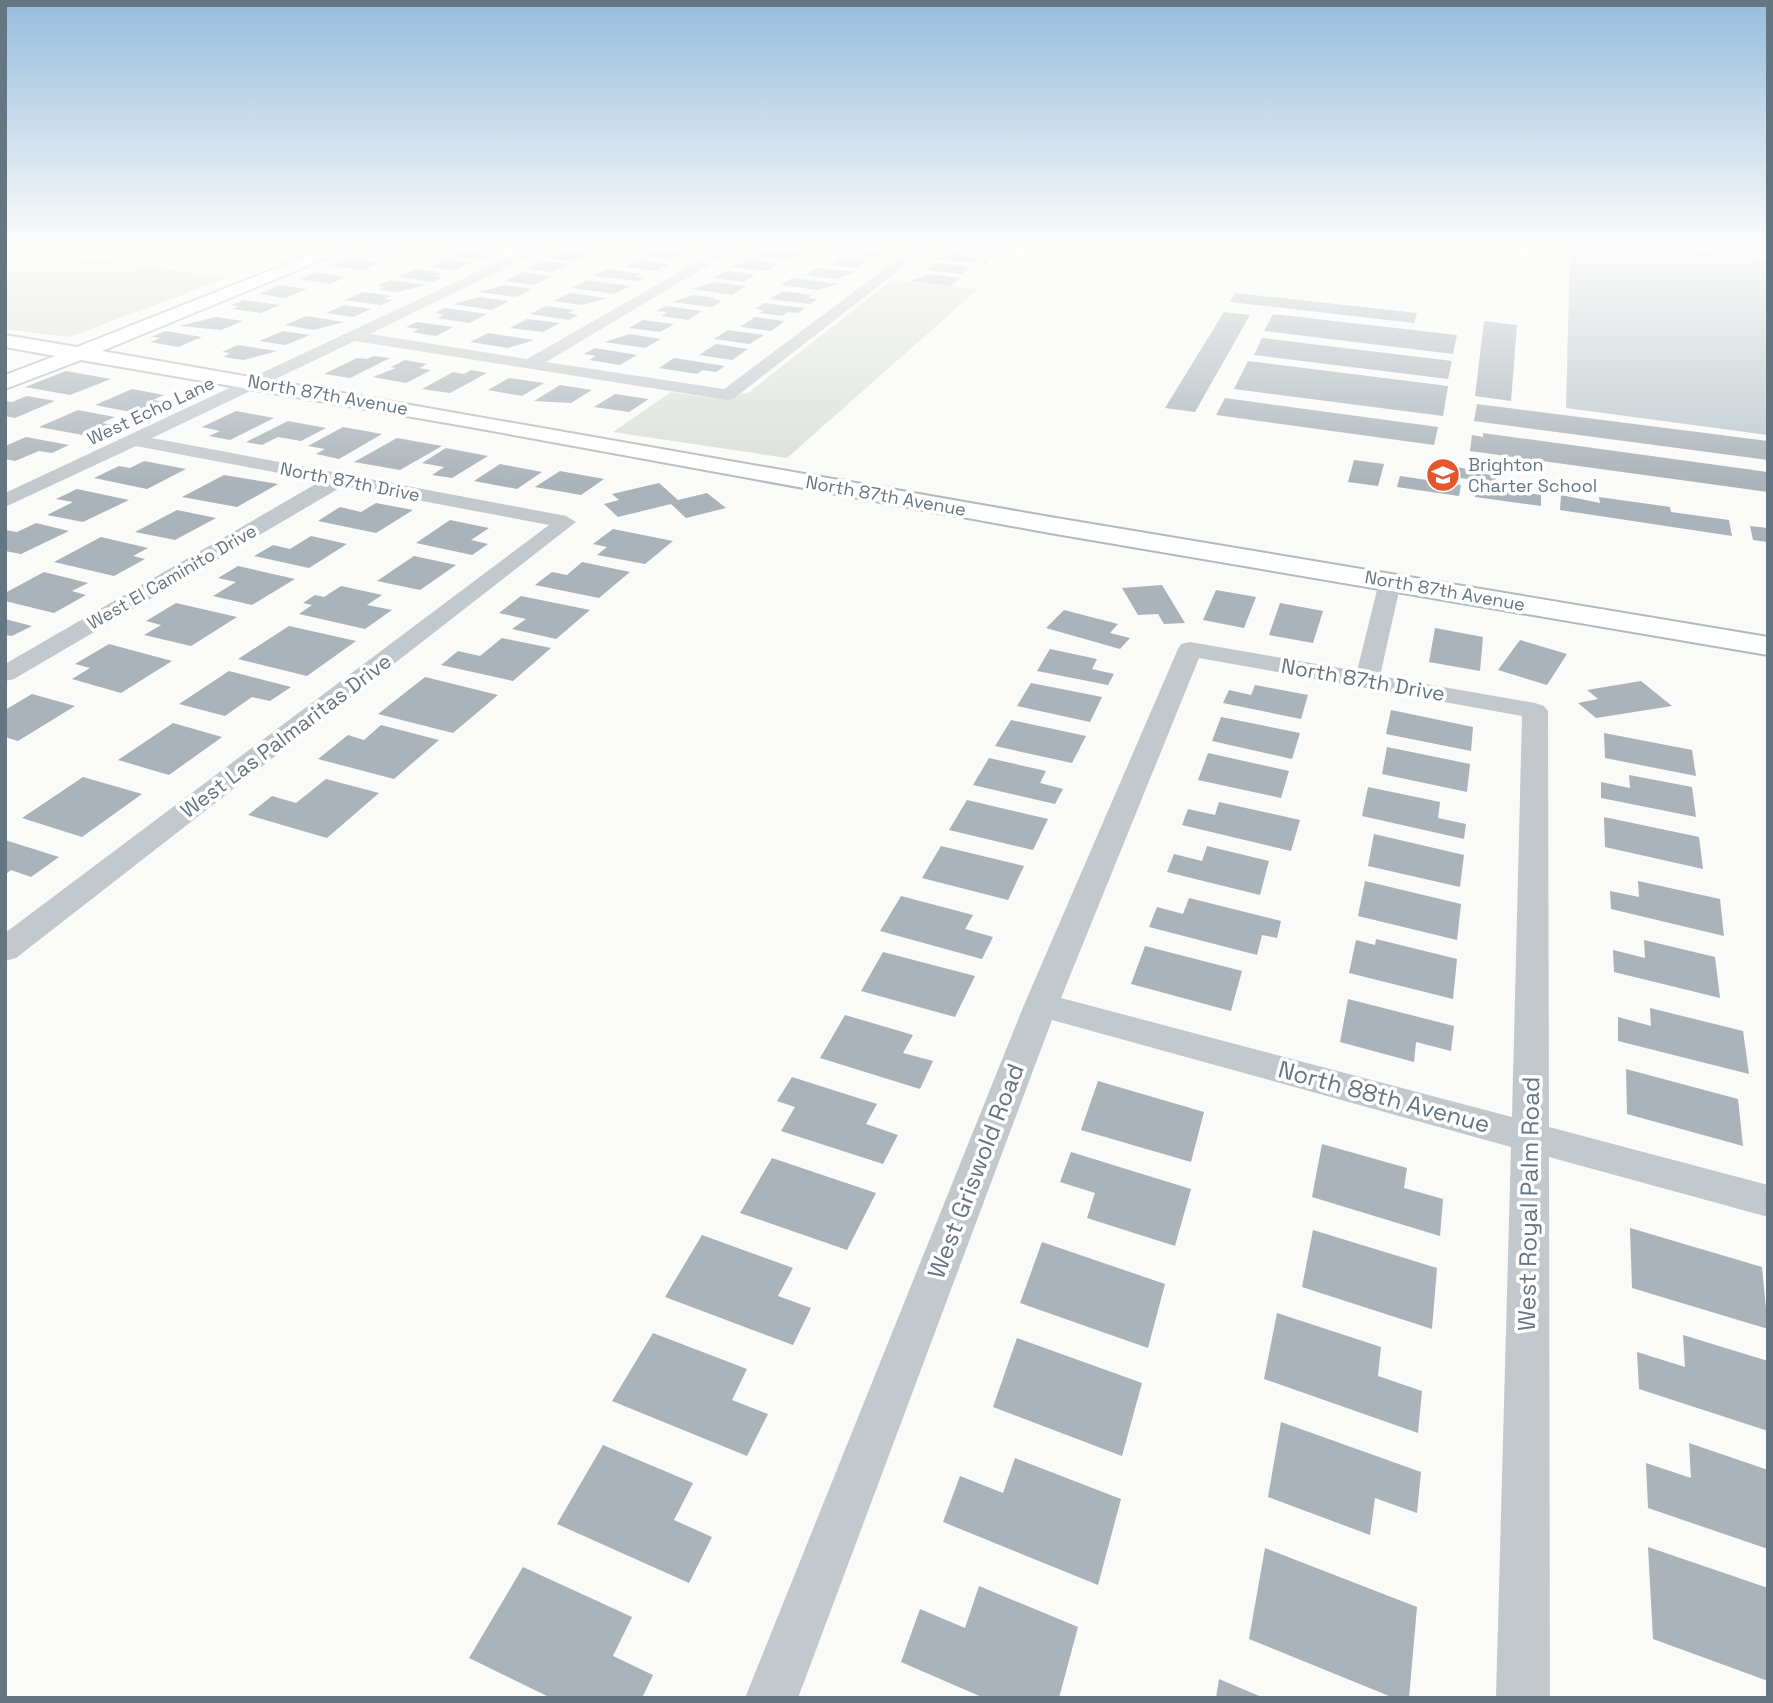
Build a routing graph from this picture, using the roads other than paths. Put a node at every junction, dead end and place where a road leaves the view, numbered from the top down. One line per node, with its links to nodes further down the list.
1 (130, 326): 8 (street)
2 (135, 326): 8 (street)
3 (372, 326): 6 (street, West Echo Lane)
4 (595, 326): 9 (street)
5 (817, 326): 9 (street)
6 (352, 336): 9 (street); 11 (street, West Echo Lane)
7 (5, 341): 8 (street, North 87th Avenue)
8 (70, 351): 10 (street); 11 (street, North 87th Avenue); 12 (street)
9 (530, 364)
10 (5, 370)
11 (256, 382): 13 (street, West Echo Lane); 17 (street, North 87th Avenue)
12 (5, 383)
13 (133, 440): 14 (street, North 87th Drive); 15 (street, West Echo Lane)
14 (338, 480): 16 (street, North 87th Drive); 20 (street, West El Caminito Drive)
15 (5, 501)
16 (566, 522): 23 (street, West Las Palmaritas Drive)
17 (1390, 582): 18 (street, North 87th Avenue); 21 (street)
18 (1768, 646)
19 (1190, 649): 21 (street, North 87th Drive); 24 (street, West Griswold Road)
20 (5, 674)
21 (1367, 680): 22 (street, North 87th Drive)
22 (1535, 711): 25 (street, West Royal Palm Road)
23 (5, 950)
24 (1041, 1005): 25 (street, North 88th Avenue); 27 (street, West Griswold Road)
25 (1530, 1137): 26 (street, North 88th Avenue); 28 (street, West Royal Palm Road)
26 (1768, 1201)
27 (772, 1698)
28 (1523, 1698)

